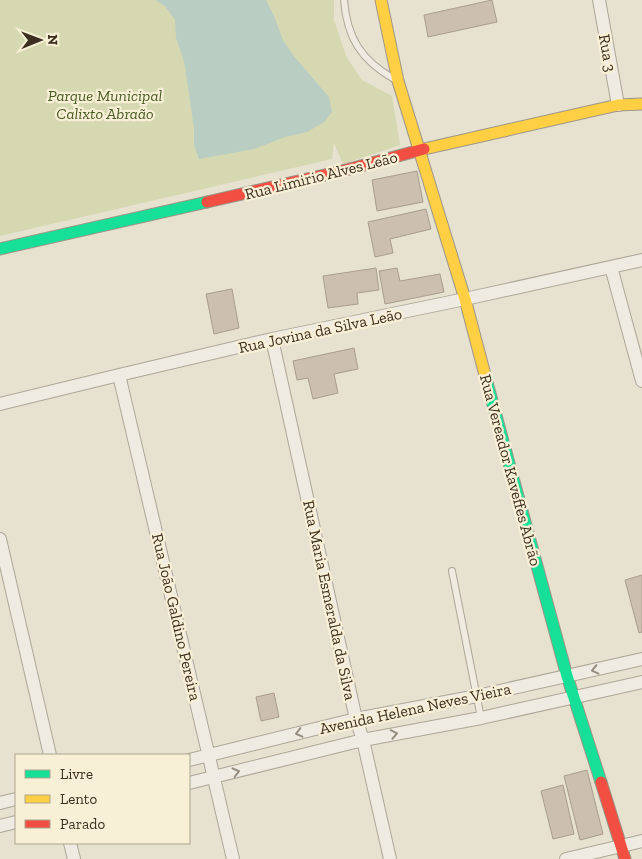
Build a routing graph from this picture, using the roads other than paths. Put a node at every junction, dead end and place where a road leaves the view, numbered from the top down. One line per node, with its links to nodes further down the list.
1 (344, 0): 4 (lane)
2 (382, 0): 4 (street, Rua Vereador Kaveffes Abrão)
3 (599, 0): 6 (street, Rua 3)
4 (398, 81): 7 (street, Rua Vereador Kaveffes Abrão)
5 (642, 104): 6 (street, Rua Limirio Alves Leão)
6 (618, 105): 7 (street, Rua Limirio Alves Leão)
7 (420, 150): 8 (street, Rua Limirio Alves Leão); 11 (street, Rua Vereador Kaveffes Abrão)
8 (0, 249)
9 (642, 260): 10 (street, Rua Jovina da Silva Leão)
10 (611, 267): 11 (street, Rua Jovina da Silva Leão); 14 (street)
11 (465, 299): 12 (street, Rua Jovina da Silva Leão); 20 (street, Rua Vereador Kaveffes Abrão)
12 (272, 340): 13 (street, Rua Jovina da Silva Leão); 26 (street, Rua Maria Esmeralda da Silva)
13 (119, 375): 15 (street, Rua Jovina da Silva Leão); 29 (street, Rua João Galdino Pereira)
14 (642, 381)
15 (0, 404)
16 (0, 539): 28 (street)
17 (452, 571): 23 (lane)
18 (642, 659): 19 (street, Avenida Helena Neves Vieira)
19 (624, 663): 20 (street, Avenida Helena Neves Vieira, one-way to 20); 22 (street)
20 (567, 676): 23 (street, Avenida Helena Neves Vieira); 24 (street, Rua Vereador Kaveffes Abrão)
21 (642, 682): 22 (street, Avenida Helena Neves Vieira)
22 (629, 685): 24 (street, Avenida Helena Neves Vieira)
23 (477, 696): 25 (lane); 26 (street, Avenida Helena Neves Vieira)
24 (573, 698): 25 (street, Avenida Helena Neves Vieira); 39 (street, Rua Vereador Kaveffes Abrão)
25 (481, 718): 27 (street, Avenida Helena Neves Vieira, one-way to 25)
26 (356, 719): 27 (street, Rua Maria Esmeralda da Silva); 29 (street, Avenida Helena Neves Vieira, one-way to 29)
27 (363, 740): 31 (street, Avenida Helena Neves Vieira, one-way to 27); 42 (street, Rua Maria Esmeralda da Silva)
28 (50, 754)
29 (210, 756): 30 (street, Avenida Helena Neves Vieira); 31 (street, Rua João Galdino Pereira)
30 (190, 760)
31 (214, 777): 32 (street, Avenida Helena Neves Vieira); 41 (street, Rua João Galdino Pereira)
32 (190, 783)
33 (15, 799): 34 (street)
34 (0, 803)
35 (15, 822): 36 (street)
36 (0, 826)
37 (642, 841): 39 (street)
38 (70, 844): 40 (street)
39 (620, 846): 43 (street); 44 (street, Rua Vereador Kaveffes Abrão)
40 (74, 859)
41 (233, 859)
42 (390, 859)
43 (566, 859)
44 (624, 859)

